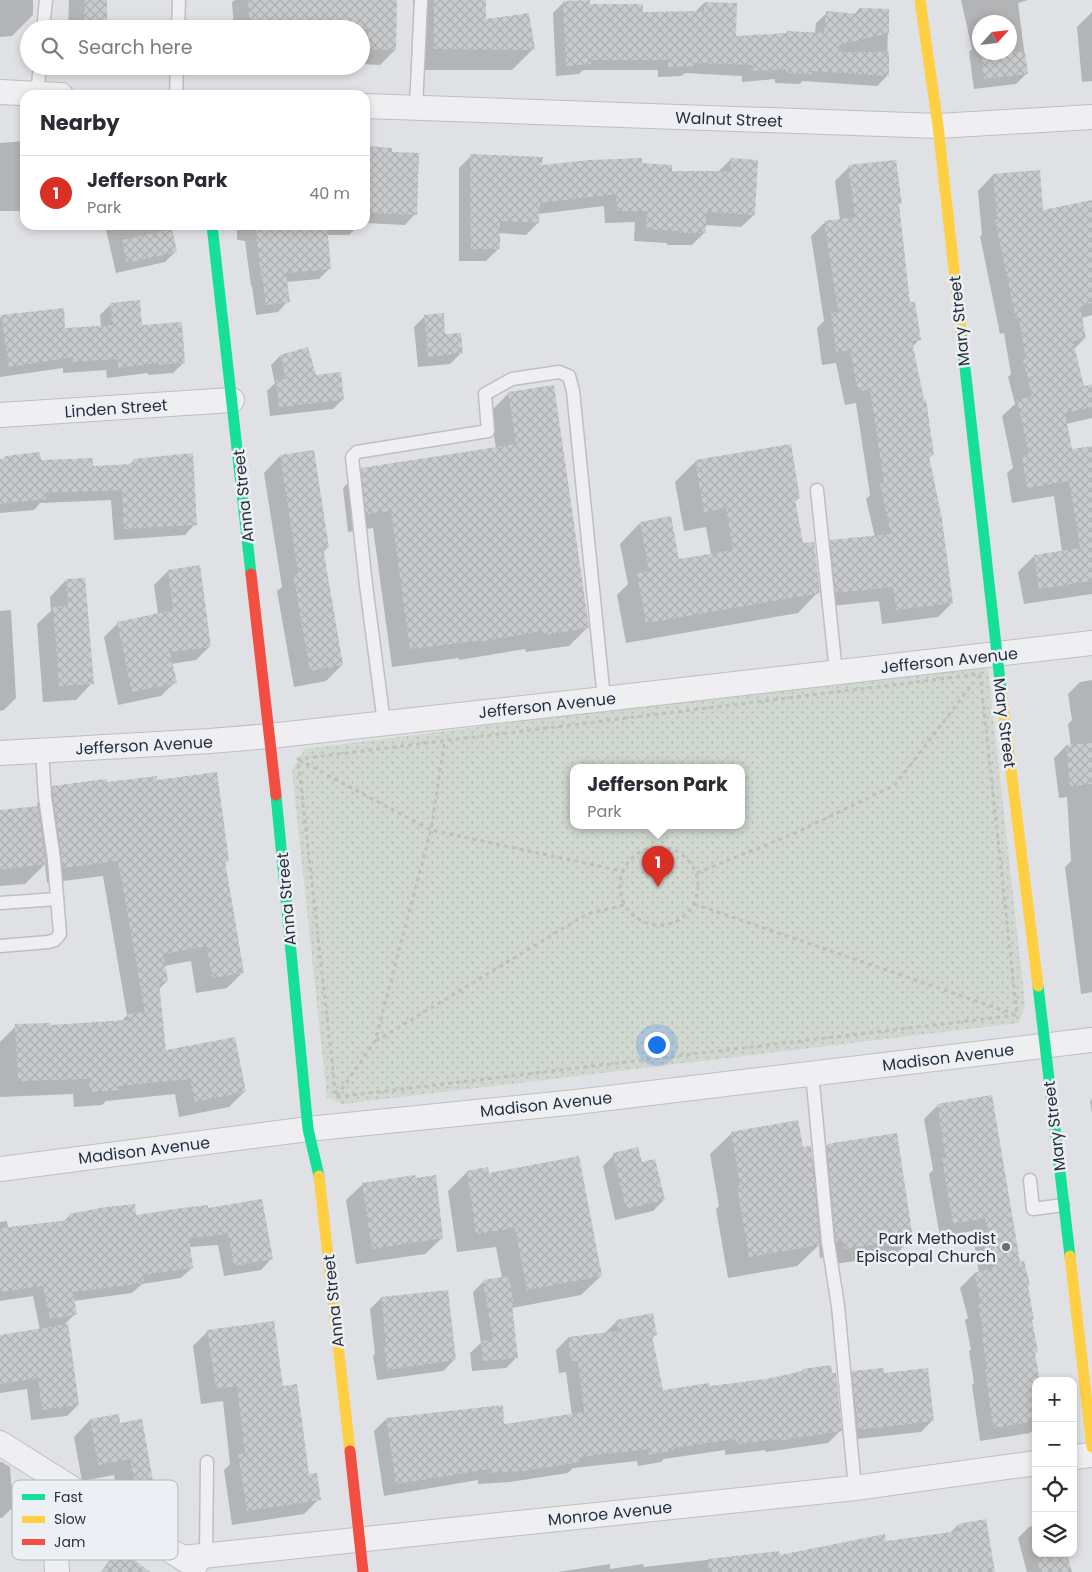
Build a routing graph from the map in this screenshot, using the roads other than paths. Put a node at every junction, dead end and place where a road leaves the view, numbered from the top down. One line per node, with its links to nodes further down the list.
1 (46, 0): 5 (lane)
2 (179, 0): 6 (lane)
3 (421, 0): 14 (lane)
4 (920, 0): 16 (street, Mary Street)
5 (45, 20)
6 (178, 20)
7 (39, 75): 9 (lane)
8 (177, 75): 10 (lane)
9 (38, 90)
10 (176, 90)
11 (0, 92): 12 (street)
12 (20, 93)
13 (370, 106): 14 (street, Walnut Street)
14 (416, 108): 16 (street, Walnut Street)
15 (1092, 117): 16 (street, Walnut Street)
16 (938, 126): 22 (street, Mary Street)
17 (213, 230): 18 (street, Anna Street)
18 (232, 400): 19 (street, Linden Street); 26 (street, Anna Street)
19 (0, 415)
20 (817, 490): 23 (lane)
21 (1092, 643): 22 (street, Jefferson Avenue)
22 (997, 654): 23 (street, Jefferson Avenue); 33 (street, Mary Street)
23 (836, 672): 24 (street, Jefferson Avenue)
24 (604, 699): 25 (street, Jefferson Avenue); 25 (lane)
25 (384, 723): 26 (street, Jefferson Avenue)
26 (270, 736): 27 (street, Jefferson Avenue); 35 (street, Anna Street)
27 (42, 751): 28 (street, Jefferson Avenue); 29 (lane)
28 (0, 753)
29 (57, 899): 30 (lane); 31 (lane)
30 (0, 903)
31 (0, 946)
32 (1092, 1040): 33 (street, Madison Avenue)
33 (1045, 1046): 34 (street, Madison Avenue); 38 (street, Mary Street)
34 (812, 1073): 35 (street, Madison Avenue); 48 (lane)
35 (308, 1129): 36 (street, Madison Avenue); 49 (street, Anna Street)
36 (0, 1169)
37 (1030, 1180): 38 (lane)
38 (1063, 1206): 40 (street, Mary Street)
39 (0, 1443): 45 (street)
40 (1092, 1447)
41 (1092, 1455): 42 (street)
42 (1077, 1457)
43 (207, 1462): 51 (lane)
44 (1032, 1464): 48 (street, Monroe Avenue)
45 (52, 1476): 46 (street); 47 (street)
46 (52, 1480)
47 (59, 1480)
48 (855, 1488): 49 (street, Monroe Avenue)
49 (359, 1540): 51 (street, Monroe Avenue); 52 (street, Anna Street)
50 (178, 1550): 51 (street)
51 (198, 1562)
52 (363, 1572)

